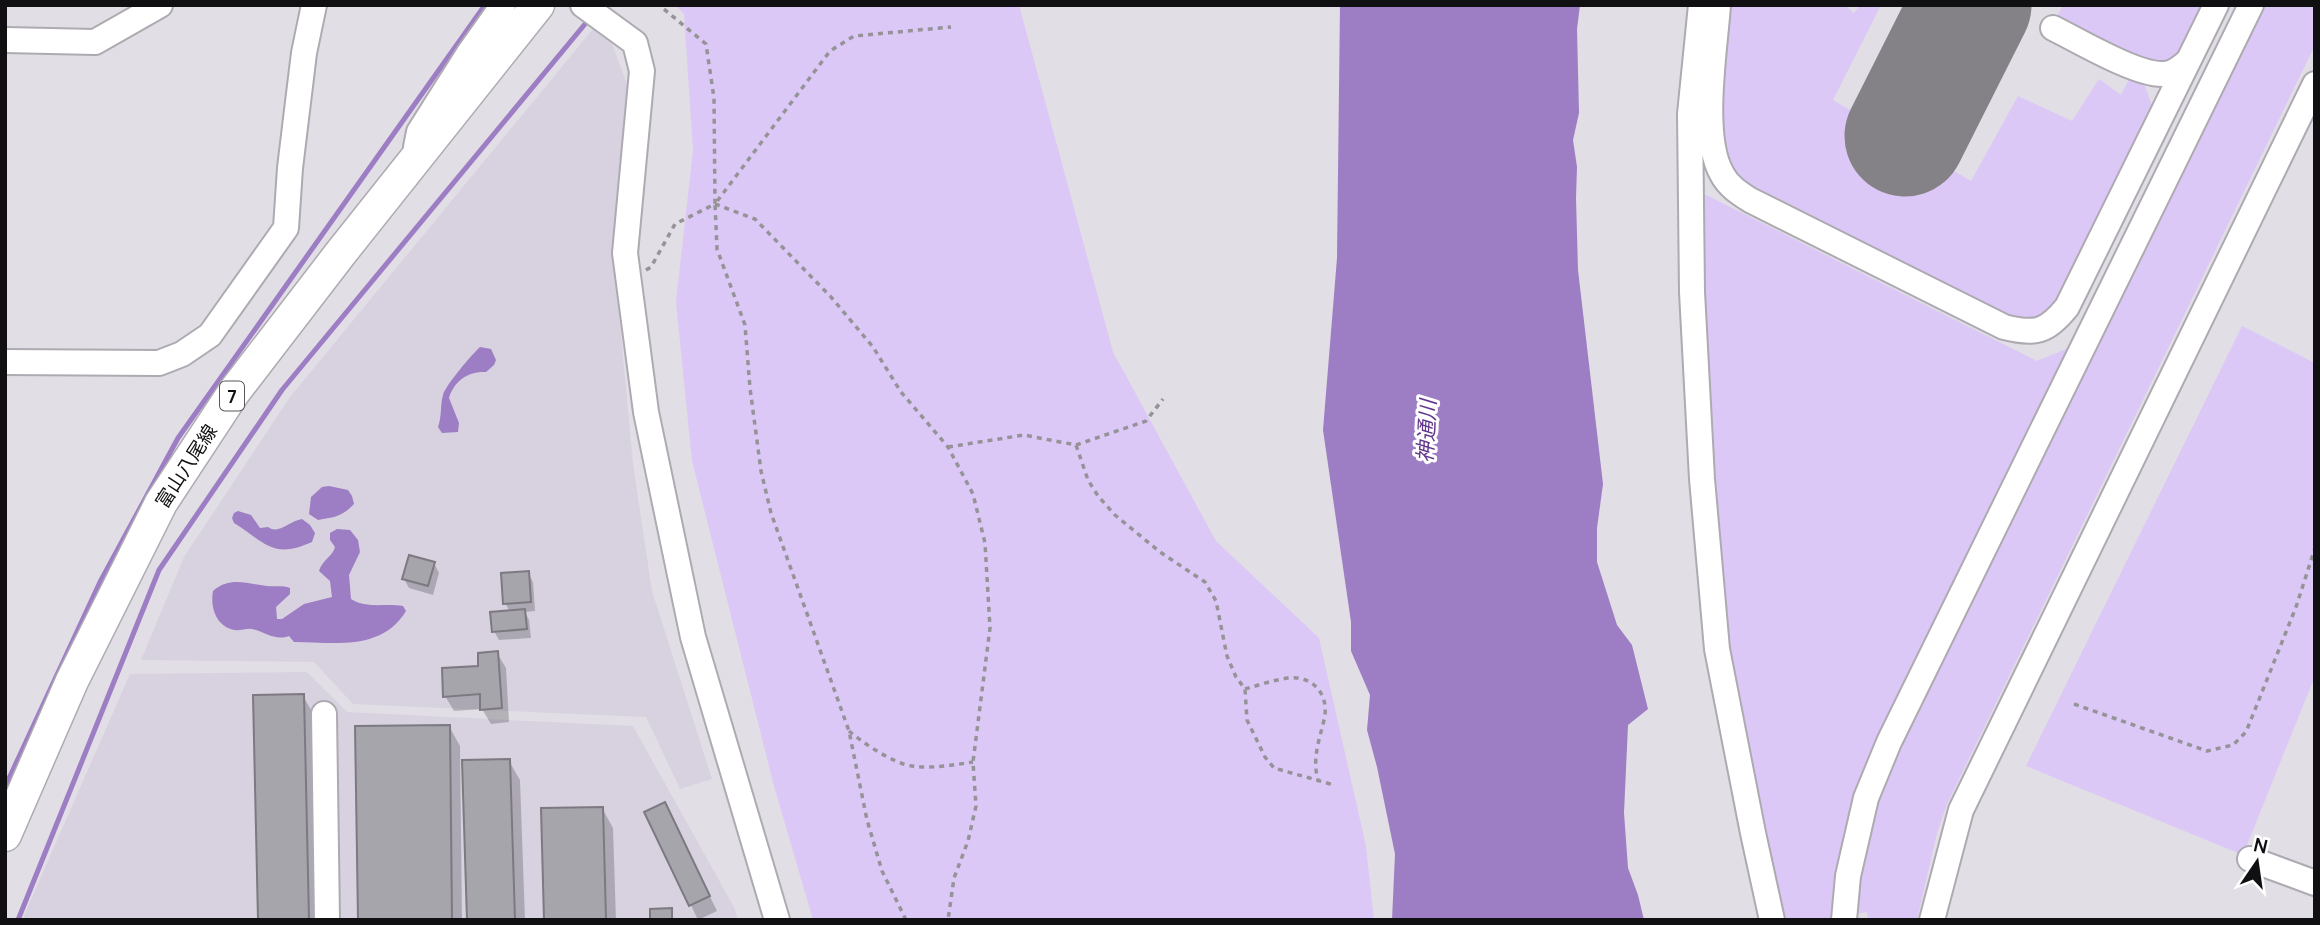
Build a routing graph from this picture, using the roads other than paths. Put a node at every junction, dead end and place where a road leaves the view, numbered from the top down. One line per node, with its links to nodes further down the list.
1 (160, 5): 11 (street)
2 (314, 5): 15 (street)
3 (503, 5): 14 (street)
4 (538, 5): 14 (main road, 富山八尾線 / 7)
5 (583, 5): 21 (street)
6 (1701, 5): 22 (street)
7 (1718, 5): 12 (street)
8 (2216, 5): 12 (street)
9 (2251, 5): 23 (street)
10 (2053, 28): 12 (street)
11 (5, 40)
12 (2188, 61)
13 (2315, 84): 24 (street)
14 (414, 162): 17 (main road, 富山八尾線 / 7)
15 (5, 362)
16 (324, 714): 20 (street)
17 (5, 835)
18 (2250, 859): 19 (street)
19 (2315, 883)
20 (327, 920)
21 (777, 920)
22 (1772, 920)
23 (1844, 920)
24 (1932, 920)

